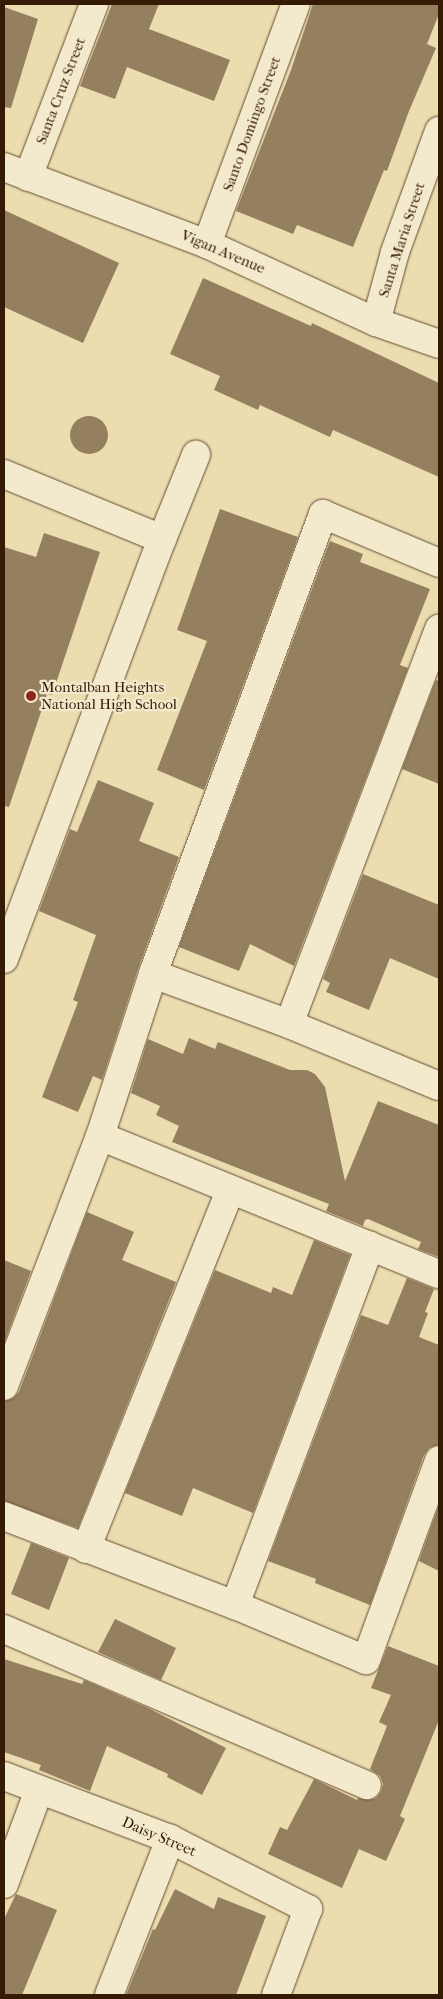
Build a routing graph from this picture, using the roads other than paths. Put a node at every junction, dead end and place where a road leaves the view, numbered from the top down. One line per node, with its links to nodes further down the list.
1 (94, 4): 5 (street, Santa Cruz Street)
2 (296, 4): 6 (street, Santo Domingo Street)
3 (439, 131): 7 (street, Santa Maria Street)
4 (4, 167): 5 (street, Vigan Avenue)
5 (28, 178): 6 (street, Vigan Avenue)
6 (207, 244): 7 (street, Vigan Avenue)
7 (376, 322): 8 (street, Vigan Avenue)
8 (439, 344)
9 (196, 455): 11 (street)
10 (4, 474): 11 (street)
11 (162, 539): 14 (street)
12 (439, 563): 16 (street)
13 (439, 629): 17 (street)
14 (14, 900): 15 (street)
15 (4, 959)
16 (152, 974): 17 (street); 19 (street)
17 (289, 1024): 18 (street)
18 (438, 1080)
19 (100, 1136): 20 (street); 23 (street)
20 (230, 1190): 21 (street); 26 (street)
21 (370, 1246): 22 (street); 27 (street)
22 (439, 1274)
23 (4, 1386)
24 (439, 1460): 27 (street)
25 (4, 1516): 26 (street)
26 (86, 1549): 27 (street)
27 (235, 1605)
28 (4, 1629): 30 (street)
29 (4, 1776): 31 (street, Daisy Street)
30 (367, 1785)
31 (40, 1790): 32 (street, Daisy Street); 33 (street)
32 (170, 1839): 34 (street); 35 (street, Daisy Street)
33 (4, 1884)
34 (108, 1995)
35 (276, 1995)

